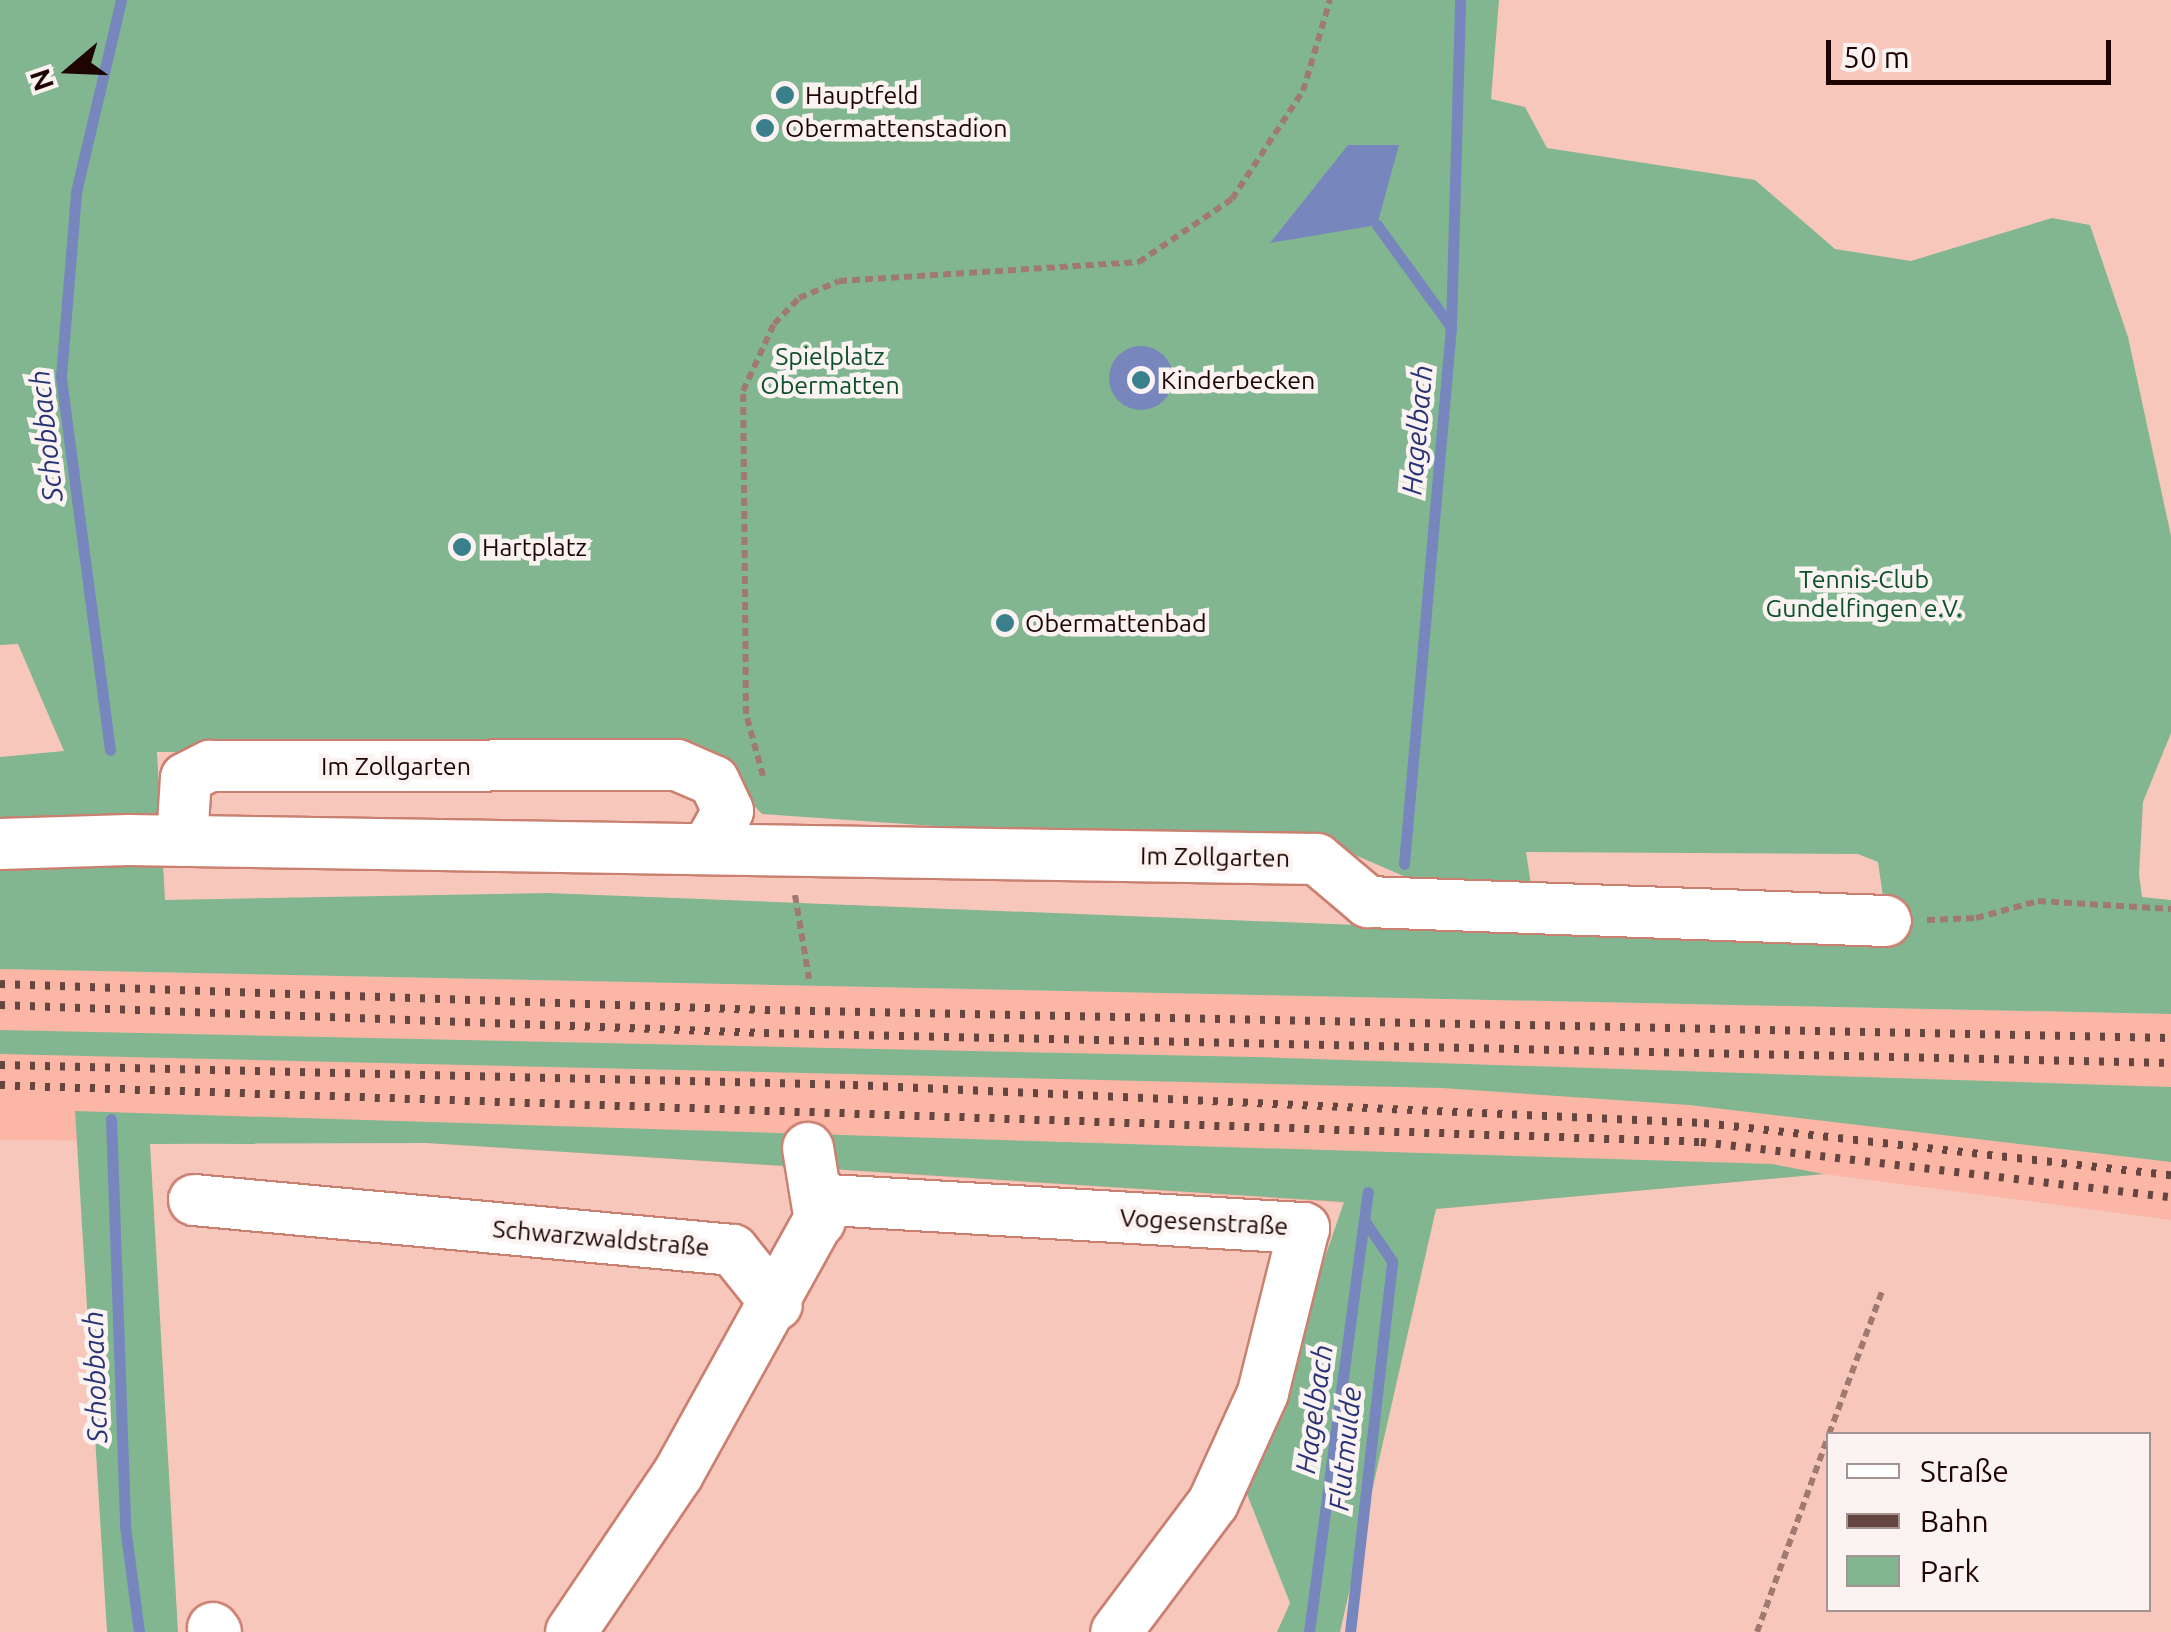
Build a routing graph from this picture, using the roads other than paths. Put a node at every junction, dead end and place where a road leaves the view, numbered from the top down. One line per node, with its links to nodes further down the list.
1 (182, 841): 2 (street, Im Zollgarten); 3 (street, Im Zollgarten); 3 (street, Im Zollgarten)
2 (0, 844)
3 (708, 846): 4 (street, Im Zollgarten)
4 (1886, 921)
5 (808, 1148): 7 (street)
6 (194, 1200): 8 (street, Schwarzwaldstraße)
7 (820, 1221): 8 (street); 10 (street, Vogesenstraße)
8 (777, 1305): 9 (street)
9 (571, 1632)
10 (1116, 1632)

